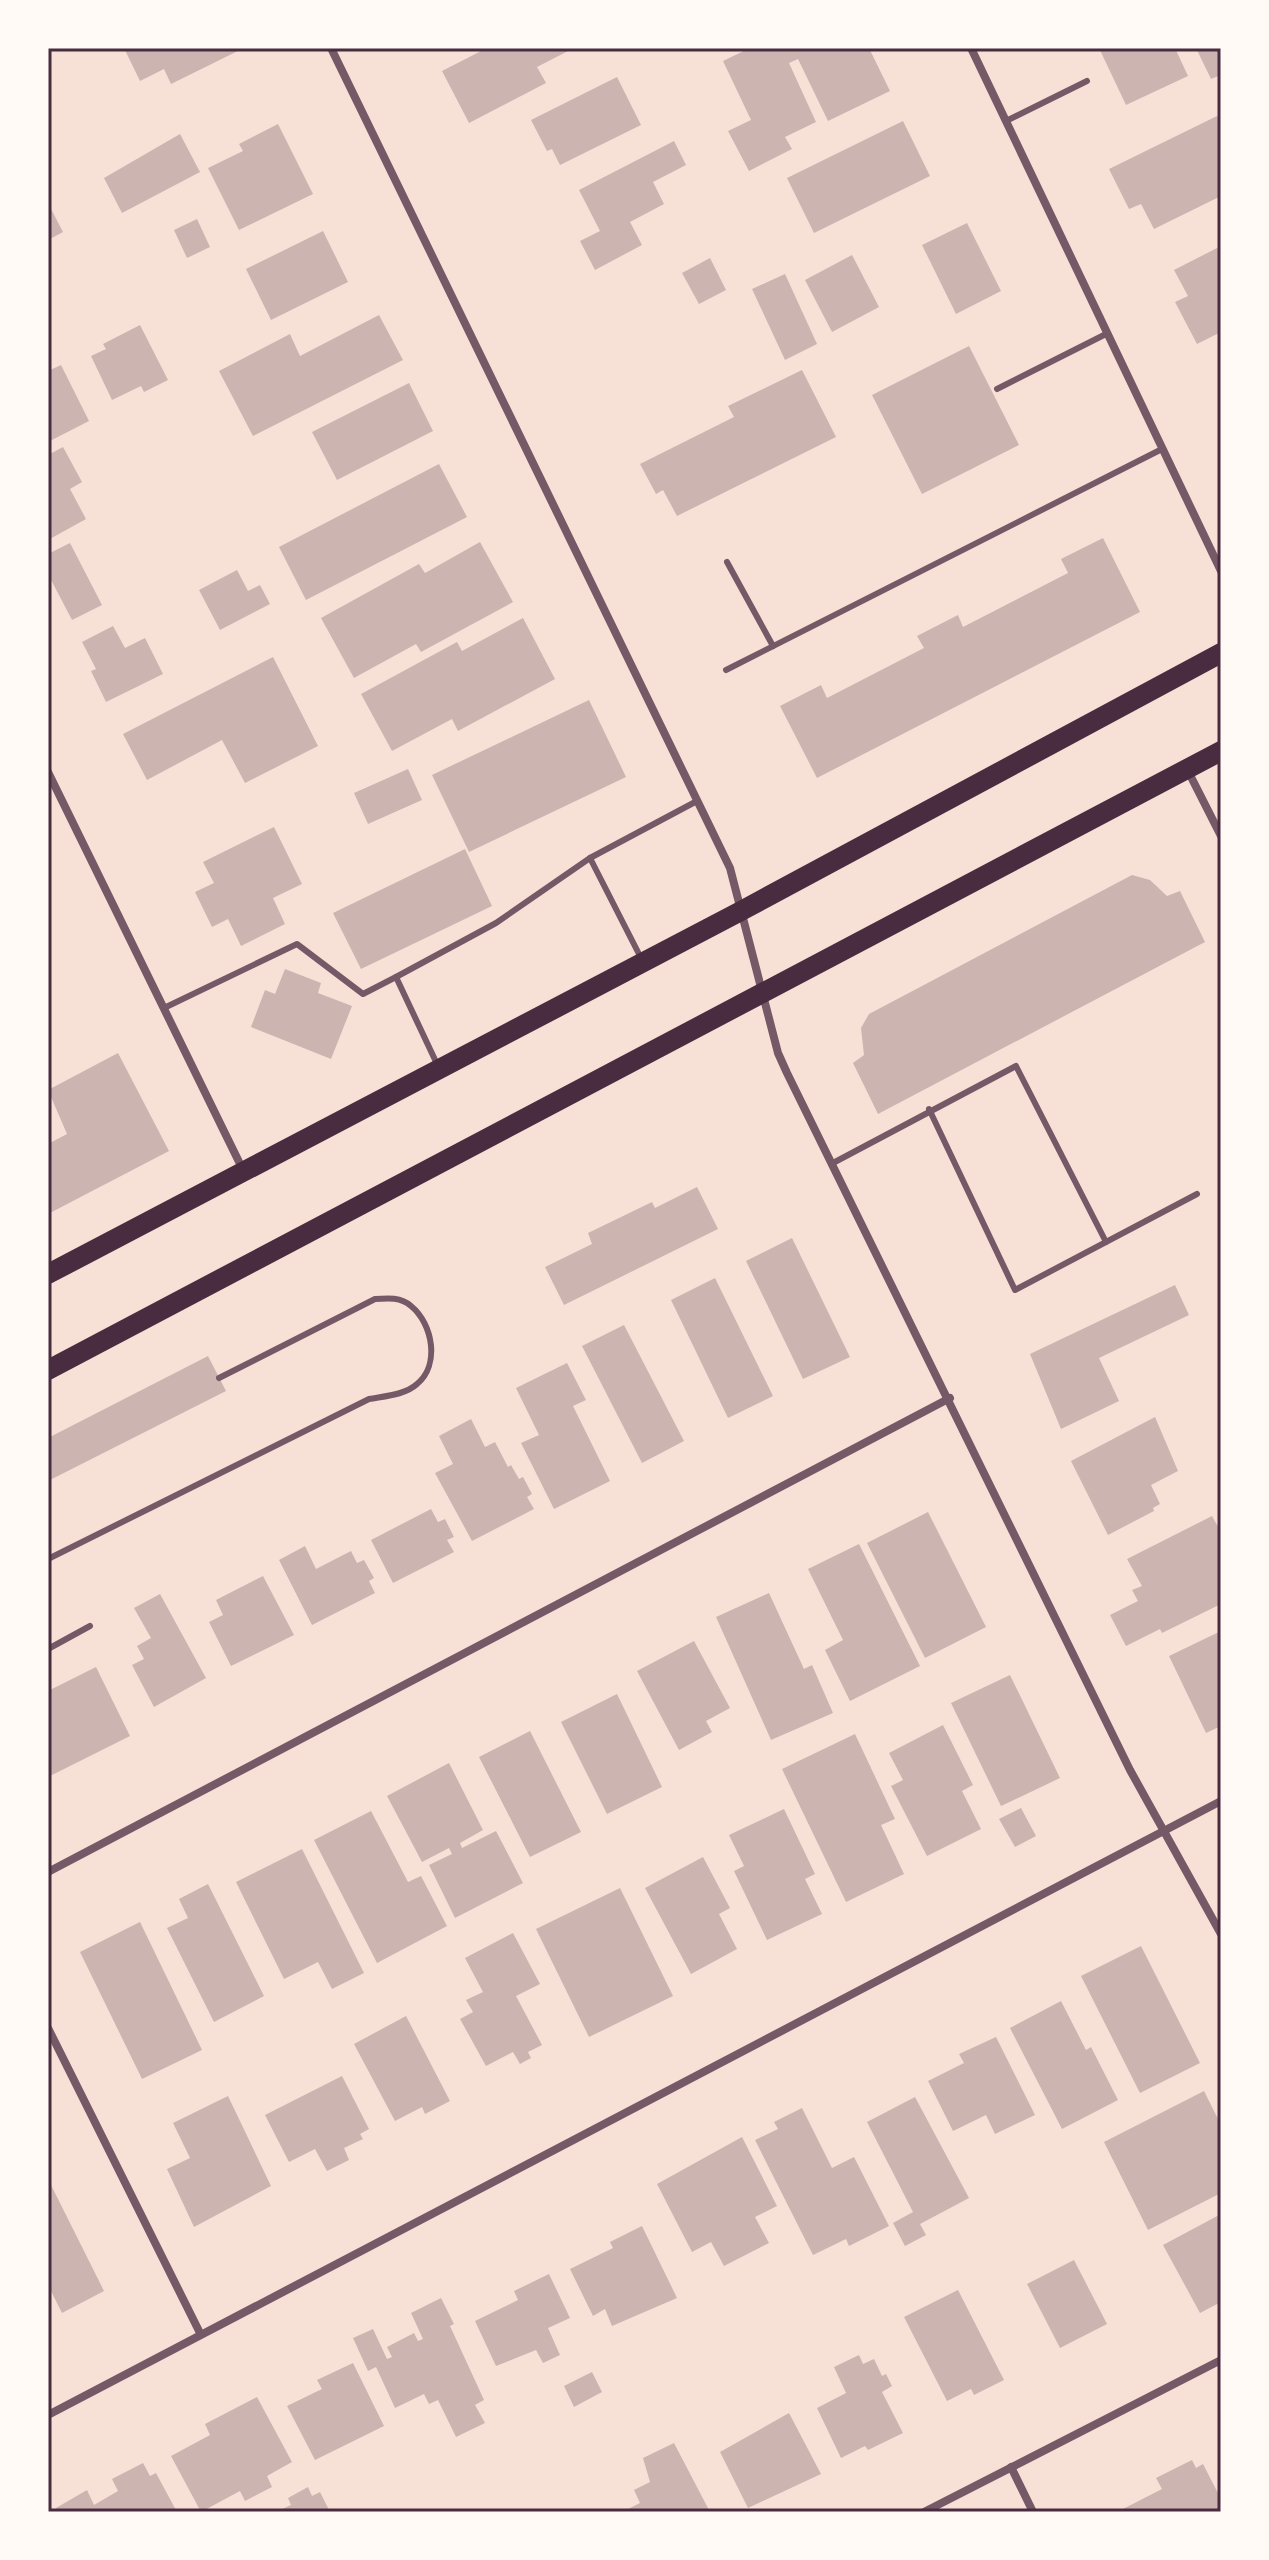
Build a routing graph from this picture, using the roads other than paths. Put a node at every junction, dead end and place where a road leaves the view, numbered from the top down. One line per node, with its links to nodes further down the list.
1 (331, 48): 16 (street)
2 (971, 48): 4 (street)
3 (1087, 81): 4 (lane)
4 (1006, 121): 5 (street)
5 (1106, 334): 6 (lane); 7 (street)
6 (997, 389)
7 (1162, 449): 9 (street); 10 (lane)
8 (727, 562): 10 (lane)
9 (1221, 571)
10 (773, 646): 12 (lane)
11 (1221, 653): 19 (main road)
12 (726, 670)
13 (1221, 751): 14 (main road)
14 (1187, 769): 17 (street); 22 (main road)
15 (48, 772): 23 (street)
16 (697, 801): 18 (lane); 19 (street)
17 (1221, 836)
18 (590, 858): 20 (lane); 21 (lane)
19 (741, 911): 20 (main road); 22 (street)
20 (643, 962): 24 (main road)
21 (396, 977): 23 (lane); 24 (lane)
22 (762, 994): 26 (street); 31 (main road)
23 (164, 1008): 27 (street)
24 (440, 1069): 27 (main road)
25 (929, 1109): 26 (lane); 29 (lane); 29 (lane)
26 (833, 1163): 33 (street)
27 (244, 1171): 30 (main road)
28 (1197, 1194): 29 (lane)
29 (1106, 1242)
30 (48, 1274)
31 (48, 1370)
32 (219, 1378): 34 (lane)
33 (950, 1398): 38 (street); 39 (street)
34 (48, 1559)
35 (90, 1626): 36 (lane)
36 (48, 1649)
37 (1221, 1801): 38 (street)
38 (1164, 1831): 40 (street); 42 (street)
39 (48, 1872)
40 (1221, 1934)
41 (48, 2028): 42 (street)
42 (200, 2333): 44 (street)
43 (1221, 2360): 45 (street)
44 (48, 2415)
45 (1011, 2467): 46 (street); 47 (street)
46 (924, 2512)
47 (1033, 2512)

